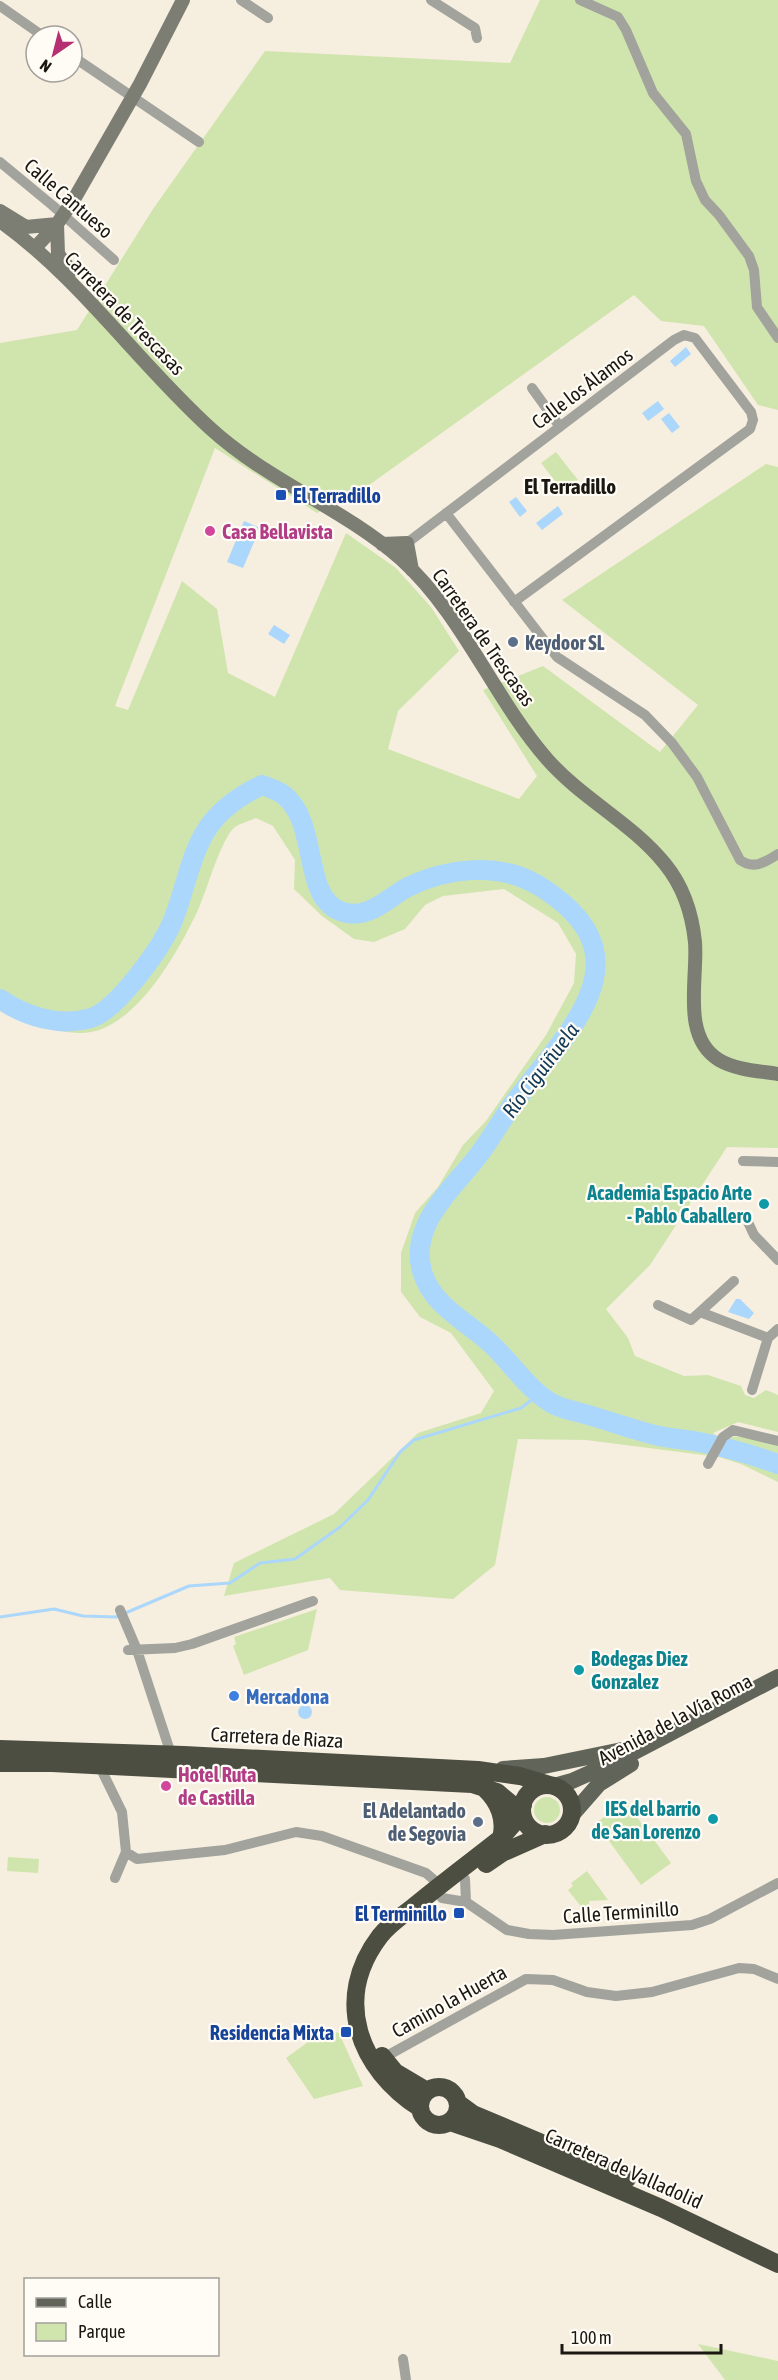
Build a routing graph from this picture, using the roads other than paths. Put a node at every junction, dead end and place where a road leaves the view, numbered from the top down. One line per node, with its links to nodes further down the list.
1 (183, 0): 10 (street)
2 (241, 0): 6 (street)
3 (431, 0): 8 (street)
4 (580, 0): 19 (street)
5 (0, 6): 7 (street)
6 (268, 18)
7 (26, 24)
8 (477, 38)
9 (84, 64): 10 (street)
10 (132, 98): 11 (street); 14 (street)
11 (199, 142)
12 (0, 162): 14 (street, Calle Cantueso)
13 (0, 211): 14 (street)
14 (60, 219): 16 (street); 17 (street, Calle Cantueso); 18 (street)
15 (0, 221): 16 (street, Carretera de Trescasas)
16 (35, 248): 18 (street, Carretera de Trescasas)
17 (114, 260)
18 (92, 305): 24 (street, Carretera de Trescasas)
19 (778, 338)
20 (532, 388): 21 (street)
21 (560, 427): 22 (street, Calle los Álamos); 26 (street, Calle los Álamos)
22 (446, 513): 23 (street, Calle los Álamos); 26 (street)
23 (407, 543): 24 (street); 25 (street)
24 (382, 544): 25 (street, Carretera de Trescasas)
25 (412, 570): 28 (street, Carretera de Trescasas)
26 (514, 602): 27 (street)
27 (778, 854)
28 (778, 1074)
29 (743, 1161): 30 (street)
30 (778, 1162)
31 (747, 1220): 32 (street)
32 (778, 1260)
33 (734, 1281): 35 (street)
34 (658, 1305): 35 (street)
35 (700, 1312): 37 (street)
36 (778, 1329): 37 (street)
37 (768, 1338): 38 (street)
38 (752, 1390)
39 (778, 1441): 40 (street)
40 (710, 1460)
41 (313, 1601): 43 (street)
42 (120, 1610): 43 (street)
43 (133, 1650): 48 (street)
44 (778, 1677): 46 (main road, Avenida de la Vía Roma)
45 (778, 1688): 54 (main road, Avenida de la Vía Roma)
46 (644, 1745): 51 (main road, Avenida de la Vía Roma); 52 (main road, Avenida de la Vía Roma)
47 (0, 1749): 48 (highway, Carretera de Riaza)
48 (171, 1754): 51 (highway, Carretera de Riaza)
49 (0, 1763): 50 (highway, Carretera de Riaza)
50 (99, 1765): 51 (highway, Carretera de Riaza); 57 (street)
51 (477, 1777): 52 (highway, Carretera de Riaza); 53 (highway, Carretera de Riaza); 56 (highway)
52 (552, 1786): 53 (highway); 54 (highway)
53 (522, 1810): 55 (highway); 56 (highway)
54 (571, 1816): 55 (highway)
55 (545, 1834): 59 (highway)
56 (501, 1838): 61 (highway)
57 (126, 1852): 58 (street); 61 (street)
58 (115, 1878)
59 (465, 1879): 61 (highway); 62 (street)
60 (778, 1883): 62 (street, Calle Terminillo)
61 (441, 1892): 62 (street, Calle Terminillo); 64 (highway); 67 (highway)
62 (466, 1902)
63 (778, 1979): 64 (street, Camino la Huerta)
64 (383, 2058): 65 (highway)
65 (427, 2091): 66 (highway); 67 (highway)
66 (458, 2103): 68 (highway); 69 (highway, Carretera de Valladolid)
67 (420, 2108): 68 (highway)
68 (450, 2122): 70 (highway, Carretera de Valladolid)
69 (778, 2251)
70 (778, 2264)
71 (403, 2360): 72 (street)
72 (406, 2380)

